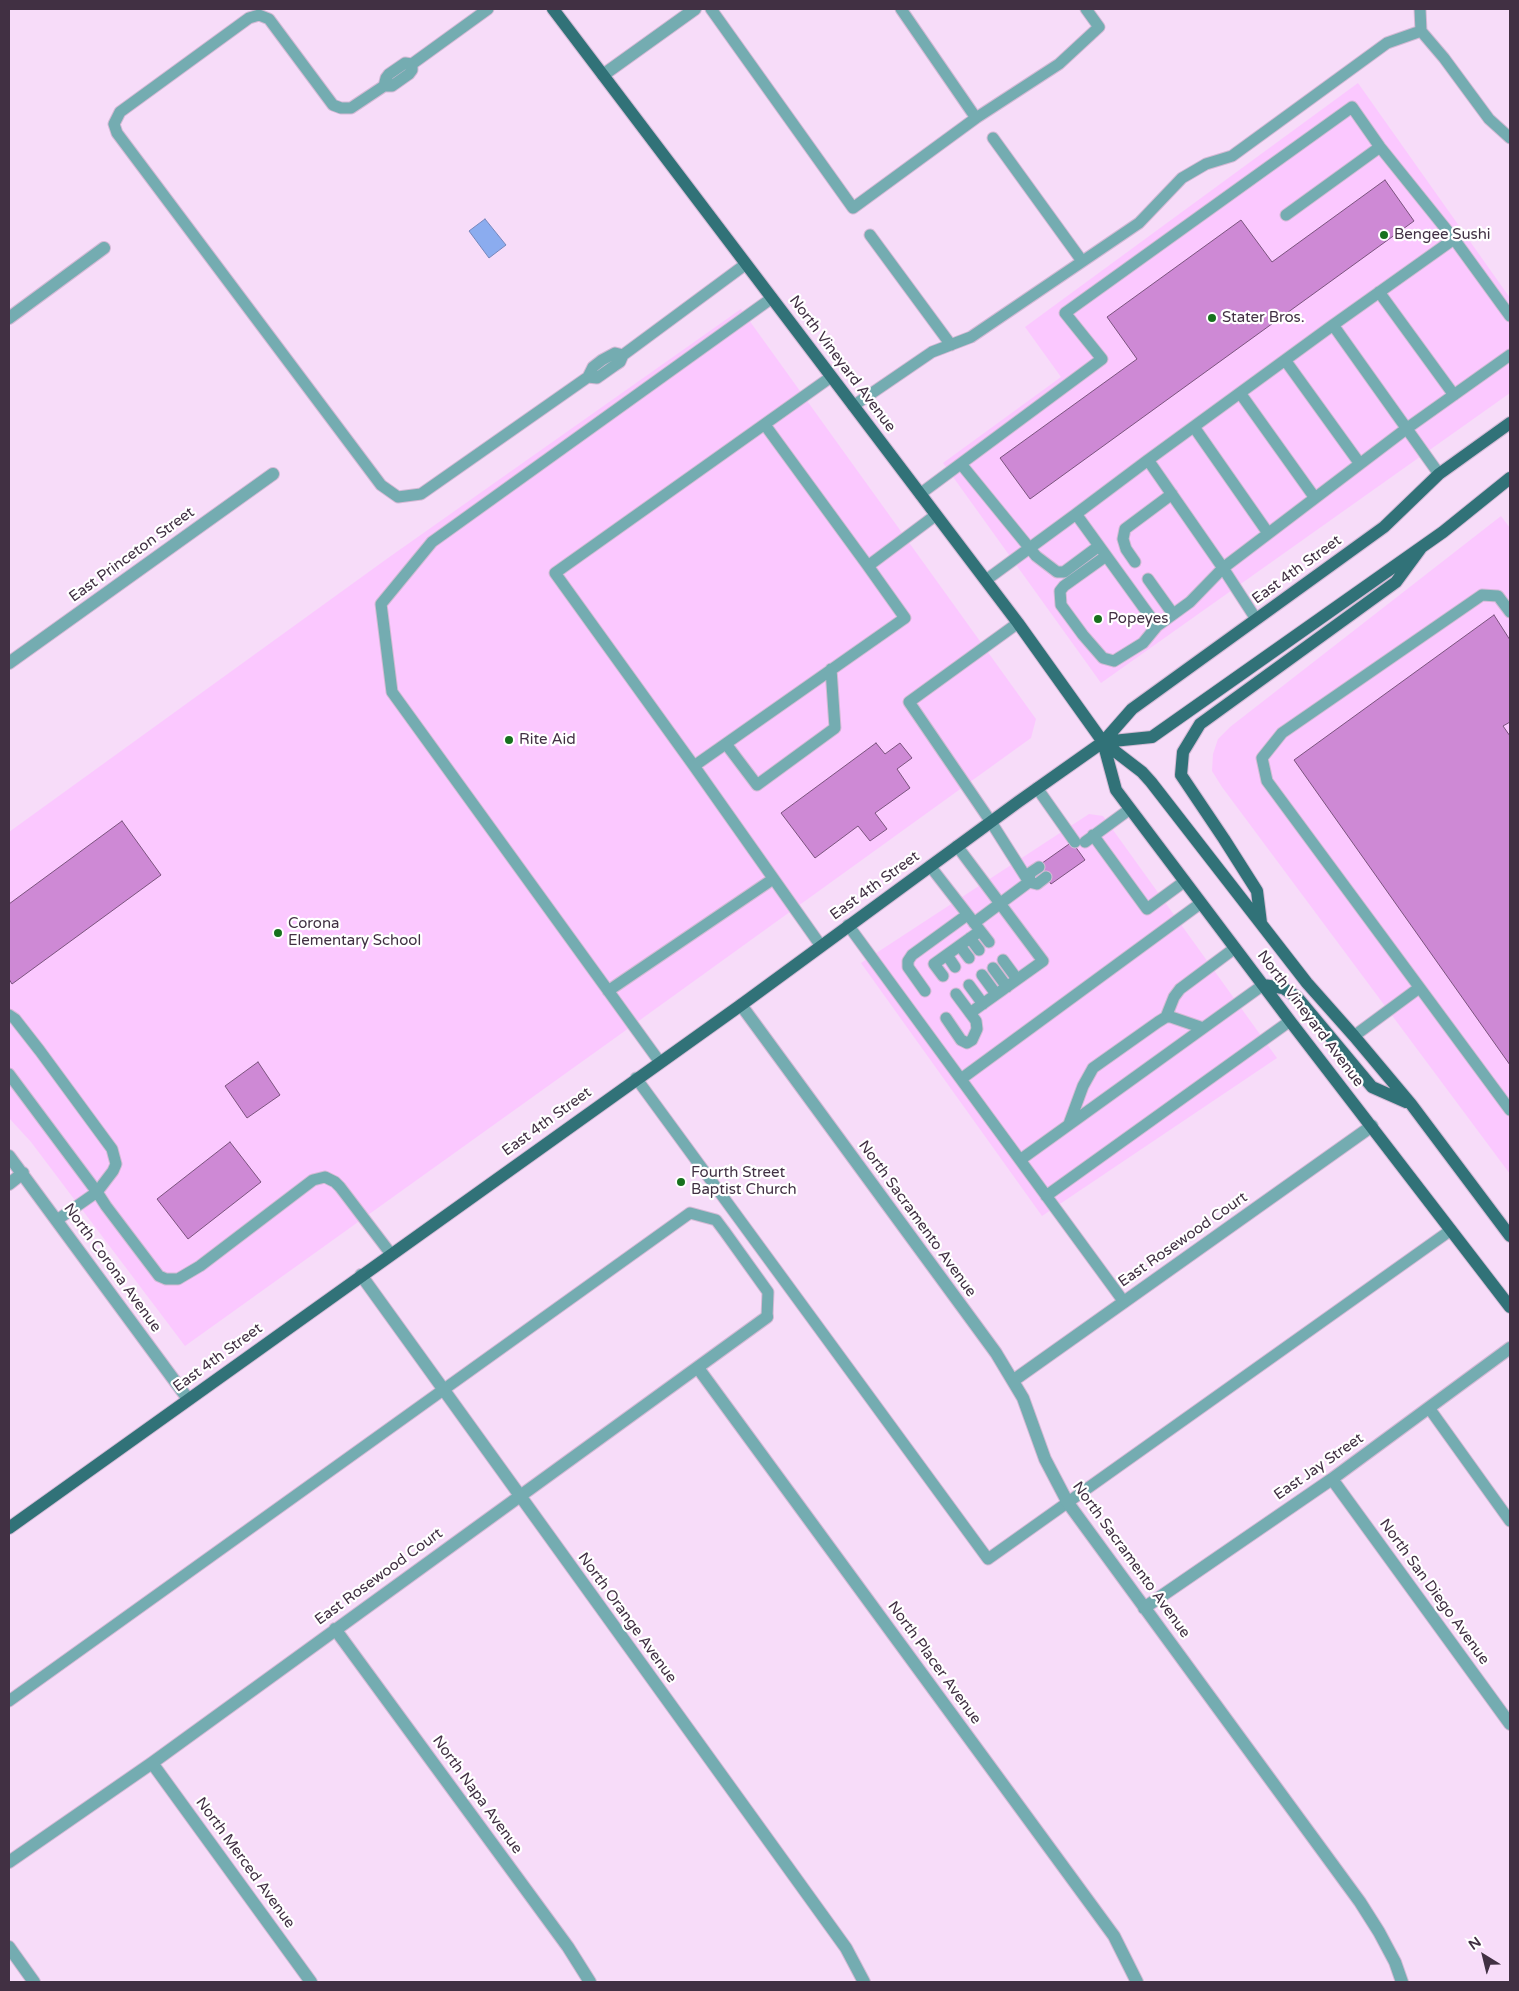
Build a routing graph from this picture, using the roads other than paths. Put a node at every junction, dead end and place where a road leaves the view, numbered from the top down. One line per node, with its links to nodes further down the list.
1 (488, 9): 19 (lane)
2 (553, 9): 9 (main road, North Vineyard Avenue)
3 (696, 9): 9 (street)
4 (711, 9): 10 (lane)
5 (901, 9): 10 (lane)
6 (1086, 9): 10 (lane)
7 (1420, 9): 8 (lane)
8 (1421, 31): 12 (lane); 18 (lane)
9 (603, 75): 19 (main road, North Vineyard Avenue)
10 (976, 118)
11 (993, 138): 18 (lane)
12 (1510, 138)
13 (1380, 147): 14 (lane); 16 (lane); 37 (lane)
14 (1286, 215)
15 (870, 235): 25 (lane)
16 (1454, 239): 20 (lane); 22 (lane)
17 (104, 248): 23 (street)
18 (1082, 261): 25 (lane)
19 (746, 264): 21 (main road, North Vineyard Avenue)
20 (1379, 292): 24 (lane); 30 (lane)
21 (772, 298): 28 (main road, North Vineyard Avenue); 101 (lane)
22 (1510, 316)
23 (9, 318)
24 (1333, 325): 27 (lane); 35 (lane)
25 (951, 344): 31 (lane)
26 (1510, 355): 30 (lane)
27 (1285, 360): 29 (lane); 38 (lane)
28 (831, 377): 31 (main road, North Vineyard Avenue); 33 (lane)
29 (1240, 393): 34 (lane); 44 (lane)
30 (1454, 395): 35 (lane)
31 (853, 406): 42 (main road, North Vineyard Avenue)
32 (1510, 423): 40 (main road, East 4th Street)
33 (766, 425): 53 (lane); 66 (lane)
34 (1194, 427): 36 (lane); 47 (lane)
35 (1406, 429): 38 (lane); 40 (lane)
36 (1148, 460): 43 (lane); 45 (lane)
37 (961, 464): 42 (lane); 50 (lane)
38 (1360, 464): 44 (lane)
39 (273, 474): 62 (street, East Princeton Street)
40 (1439, 474): 59 (main road, East 4th Street)
41 (1510, 478): 49 (main road, East 4th Street)
42 (920, 494): 46 (main road, North Vineyard Avenue)
43 (1172, 494): 52 (lane); 54 (lane)
44 (1315, 498): 47 (lane)
45 (1076, 514): 48 (lane); 50 (lane)
46 (936, 515): 53 (lane); 56 (main road, North Vineyard Avenue)
47 (1268, 533): 54 (lane)
48 (1099, 546): 50 (lane); 51 (lane)
49 (1421, 548): 64 (main road, East 4th Street); 81 (main road)
50 (1030, 549): 56 (lane)
51 (1106, 556): 61 (lane); 61 (lane)
52 (1136, 562)
53 (868, 566): 63 (lane)
54 (1223, 568): 58 (lane); 59 (lane)
55 (1148, 579): 58 (lane)
56 (986, 580): 60 (main road, North Vineyard Avenue)
57 (1510, 612): 100 (lane)
58 (1173, 614): 61 (lane)
59 (1256, 619): 64 (main road, East 4th Street)
60 (1018, 623): 64 (main road, North Vineyard Avenue); 69 (lane)
61 (1157, 626)
62 (9, 663)
63 (832, 670): 65 (lane); 65 (lane)
64 (1103, 742): 67 (main road, East 4th Street); 68 (main road, North Vineyard Avenue); 81 (main road, North Vineyard Avenue)
65 (726, 744): 66 (lane)
66 (694, 766): 76 (lane)
67 (1037, 788): 69 (main road, East 4th Street); 70 (lane)
68 (1130, 809): 70 (lane); 77 (main road, North Vineyard Avenue)
69 (990, 822): 71 (main road, East 4th Street); 78 (lane)
70 (1081, 840): 72 (lane); 77 (lane)
71 (957, 846): 73 (main road, East 4th Street); 80 (lane)
72 (1080, 853)
73 (930, 866): 82 (main road, East 4th Street); 83 (lane)
74 (1039, 867): 78 (lane)
75 (1046, 877): 78 (lane)
76 (773, 879): 85 (lane); 101 (lane)
77 (1185, 881): 79 (main road, North Vineyard Avenue)
78 (1029, 882): 80 (lane)
79 (1201, 903): 87 (main road, North Vineyard Avenue); 117 (lane)
80 (999, 904): 83 (lane); 96 (lane)
81 (1262, 925): 113 (main road, North Vineyard Avenue)
82 (848, 926): 85 (main road, East 4th Street); 117 (lane)
83 (973, 927): 84 (lane); 86 (lane); 88 (lane); 102 (lane)
84 (989, 942)
85 (821, 946): 105 (main road, East 4th Street)
86 (960, 946): 89 (lane); 90 (lane)
87 (1235, 948): 98 (main road, North Vineyard Avenue); 109 (lane)
88 (979, 950)
89 (947, 955): 92 (lane); 95 (lane)
90 (969, 958)
91 (1002, 960): 96 (lane)
92 (955, 967)
93 (993, 968): 99 (lane)
94 (982, 975): 104 (lane)
95 (943, 976)
96 (1017, 979): 99 (lane)
97 (968, 985): 106 (lane)
98 (1263, 985): 111 (main road, North Vineyard Avenue); 112 (lane); 118 (main road)
99 (1007, 986): 104 (lane)
100 (1419, 988): 113 (lane); 119 (lane)
101 (608, 991): 114 (lane)
102 (925, 991)
103 (956, 994): 107 (lane)
104 (996, 994): 106 (lane)
105 (740, 1004): 114 (main road, East 4th Street); 138 (street, North Sacramento Avenue)
106 (983, 1004): 107 (lane)
107 (970, 1013): 110 (lane)
108 (9, 1014): 126 (lane)
109 (1166, 1017): 112 (lane); 120 (lane)
110 (946, 1018)
111 (1290, 1021): 121 (main road, North Vineyard Avenue); 127 (lane)
112 (1203, 1028): 120 (lane)
113 (1354, 1036): 118 (main road, North Vineyard Avenue)
114 (660, 1061): 116 (main road, East 4th Street)
115 (9, 1074): 126 (lane)
116 (636, 1078): 131 (main road, East 4th Street); 144 (lane)
117 (961, 1079): 123 (lane)
118 (1411, 1104): 130 (main road, North Vineyard Avenue)
119 (1510, 1110)
120 (1069, 1124): 123 (lane)
121 (1372, 1126): 129 (main road, North Vineyard Avenue); 133 (street, East Rosewood Court)
122 (9, 1156): 124 (street, North Corona Avenue)
123 (1020, 1160): 127 (lane)
124 (23, 1174): 125 (street); 128 (street, North Corona Avenue)
125 (9, 1184)
126 (97, 1192): 128 (lane); 131 (lane)
127 (1046, 1196): 133 (lane)
128 (58, 1220): 140 (street, North Corona Avenue)
129 (1451, 1230): 134 (main road, North Vineyard Avenue); 144 (lane)
130 (1510, 1236)
131 (391, 1254): 132 (main road, East 4th Street)
132 (361, 1276): 139 (street, North Orange Avenue); 140 (main road, East 4th Street)
133 (1124, 1302): 138 (street, East Rosewood Court)
134 (1510, 1306)
135 (766, 1317): 137 (street, East Rosewood Court); 139 (lane)
136 (1510, 1348): 141 (street, East Jay Street)
137 (698, 1368): 143 (street, East Rosewood Court); 158 (street, North Placer Avenue)
138 (1014, 1380): 144 (street, North Sacramento Avenue)
139 (442, 1390): 143 (street, North Orange Avenue); 149 (lane)
140 (188, 1399): 146 (main road, East 4th Street)
141 (1428, 1408): 142 (street, East Jay Street); 145 (lane)
142 (1332, 1479): 147 (street, East Jay Street); 150 (street, North San Diego Avenue)
143 (518, 1496): 148 (street, East Rosewood Court); 157 (street, North Orange Avenue)
144 (1068, 1503): 147 (street, North Sacramento Avenue)
145 (1510, 1521)
146 (9, 1528)
147 (1144, 1608): 159 (street, North Sacramento Avenue)
148 (335, 1629): 151 (street, East Rosewood Court); 156 (street, North Napa Avenue)
149 (9, 1701)
150 (1510, 1724)
151 (152, 1763): 152 (street, East Rosewood Court); 155 (street, North Merced Avenue)
152 (9, 1862)
153 (9, 1947): 154 (street)
154 (34, 1982)
155 (311, 1982)
156 (590, 1982)
157 (864, 1982)
158 (1137, 1982)
159 (1402, 1982)

